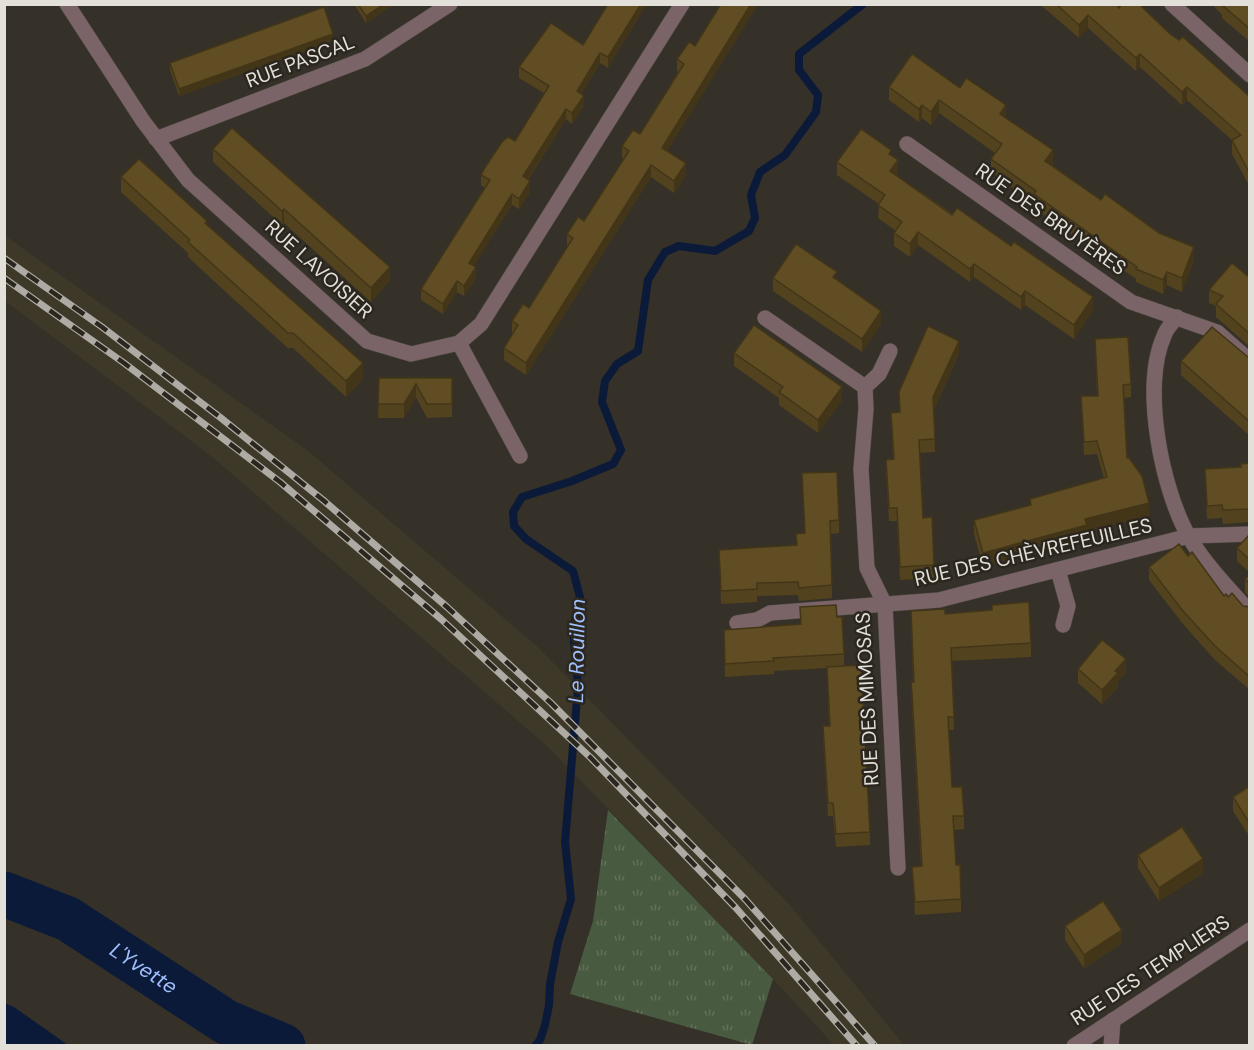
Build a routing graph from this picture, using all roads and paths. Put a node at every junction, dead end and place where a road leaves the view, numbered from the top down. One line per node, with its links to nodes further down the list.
1 (67, 4): 6 (street, RUE LAVOISIER)
2 (450, 4): 6 (street, RUE PASCAL)
3 (682, 4): 10 (street, RUE LAVOISIER)
4 (1172, 4): 5 (street)
5 (1250, 75)
6 (156, 139): 10 (street, RUE LAVOISIER)
7 (907, 144): 8 (street, RUE DES BRUYÈRES)
8 (1177, 317): 12 (street, RUE DES BRUYÈRES); 16 (street)
9 (765, 318): 13 (street)
10 (459, 343): 14 (street)
11 (890, 351): 13 (street)
12 (1250, 361)
13 (865, 387): 18 (street, RUE DES MIMOSAS)
14 (520, 456)
15 (1250, 534): 16 (street, RUE DES CHÈVREFEUILLES)
16 (1189, 536): 17 (street, RUE DES CHÈVREFEUILLES); 19 (street)
17 (1058, 570): 18 (street, RUE DES CHÈVREFEUILLES); 21 (street)
18 (885, 605): 20 (street, RUE DES CHÈVREFEUILLES); 22 (street, RUE DES MIMOSAS)
19 (1250, 612)
20 (737, 623)
21 (1063, 625)
22 (898, 868)
23 (1250, 930): 24 (street, RUE DES TEMPLIERS)
24 (1113, 1020): 25 (street, RUE DES TEMPLIERS); 26 (street)
25 (1074, 1046)
26 (1111, 1046)

